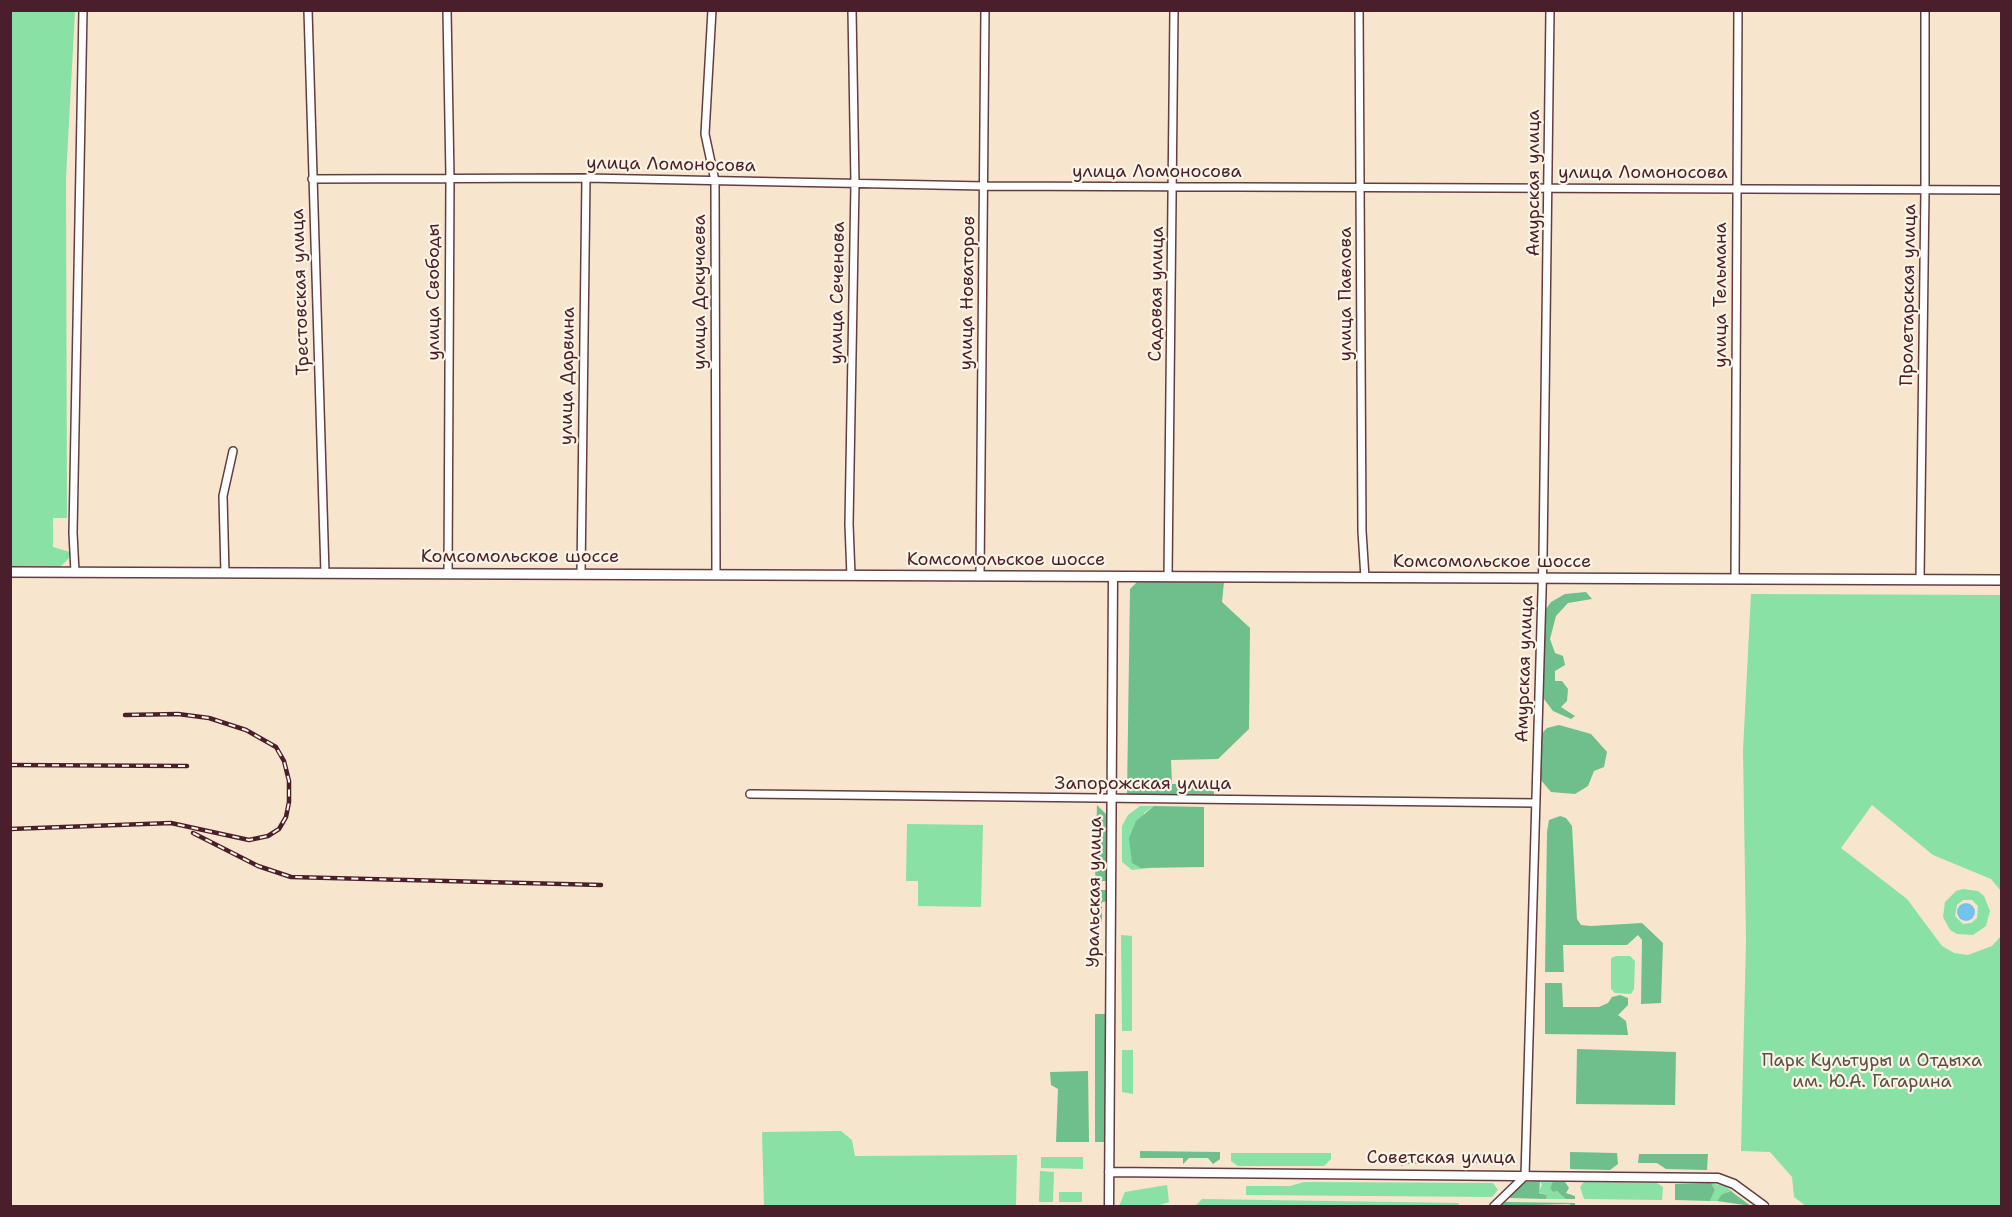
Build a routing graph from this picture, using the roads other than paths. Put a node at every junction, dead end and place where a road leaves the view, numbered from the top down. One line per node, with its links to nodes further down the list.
1 (83, 10): 26 (street)
2 (308, 10): 14 (street, Трестовская улица)
3 (447, 10): 12 (street, улица Свободы)
4 (712, 10): 15 (street, улица Докучаева)
5 (852, 10): 16 (street, улица Сеченова)
6 (985, 10): 17 (street, улица Новаторов)
7 (1174, 10): 18 (street, Садовая улица)
8 (1359, 10): 19 (street, улица Павлова)
9 (1550, 10): 20 (street, Амурская улица)
10 (1738, 10): 21 (street, улица Тельмана)
11 (1925, 10): 23 (street, Пролетарская улица)
12 (450, 178): 13 (street, улица Ломоносова); 14 (street, улица Ломоносова); 29 (street, улица Свободы)
13 (586, 178): 15 (street, улица Ломоносова); 30 (street, улица Дарвина)
14 (312, 179): 28 (street, Трестовская улица)
15 (715, 181): 16 (street, улица Ломоносова); 31 (street, улица Докучаева)
16 (855, 184): 17 (street, улица Ломоносова); 32 (street, улица Сеченова)
17 (984, 186): 18 (street, улица Ломоносова); 33 (street, улица Новаторов)
18 (1173, 187): 19 (street, улица Ломоносова); 35 (street, Садовая улица)
19 (1360, 187): 20 (street, улица Ломоносова); 36 (street, улица Павлова)
20 (1550, 187): 21 (street, улица Ломоносова); 37 (street, Амурская улица)
21 (1736, 188): 23 (street, улица Ломоносова); 38 (street, улица Тельмана)
22 (2001, 190): 23 (street, улица Ломоносова)
23 (1926, 191): 39 (street, Пролетарская улица)
24 (233, 451): 27 (street)
25 (10, 572): 26 (main road, Комсомольское шоссе)
26 (75, 572): 27 (main road, Комсомольское шоссе)
27 (225, 573): 28 (main road, Комсомольское шоссе)
28 (325, 573): 29 (main road, Комсомольское шоссе)
29 (448, 574): 30 (main road, Комсомольское шоссе)
30 (581, 574): 31 (main road, Комсомольское шоссе)
31 (716, 575): 32 (main road, Комсомольское шоссе)
32 (851, 576): 33 (main road, Комсомольское шоссе)
33 (980, 576): 34 (main road, Комсомольское шоссе)
34 (1113, 577): 35 (main road, Комсомольское шоссе); 42 (street, Уральская улица)
35 (1168, 577): 36 (main road, Комсомольское шоссе)
36 (1365, 578): 37 (main road, Комсомольское шоссе)
37 (1542, 578): 38 (main road, Комсомольское шоссе); 43 (street, Амурская улица)
38 (1735, 579): 39 (main road, Комсомольское шоссе)
39 (1920, 579): 40 (main road, Комсомольское шоссе)
40 (2001, 580)
41 (750, 794): 42 (street, Запорожская улица)
42 (1113, 799): 43 (street, Запорожская улица); 44 (street, Уральская улица)
43 (1536, 803): 45 (street, Амурская улица)
44 (1109, 1172): 45 (street, Советская улица); 46 (street, Уральская улица)
45 (1525, 1176): 47 (street); 48 (street, Советская улица)
46 (1109, 1206)
47 (1494, 1206)
48 (1764, 1206)

